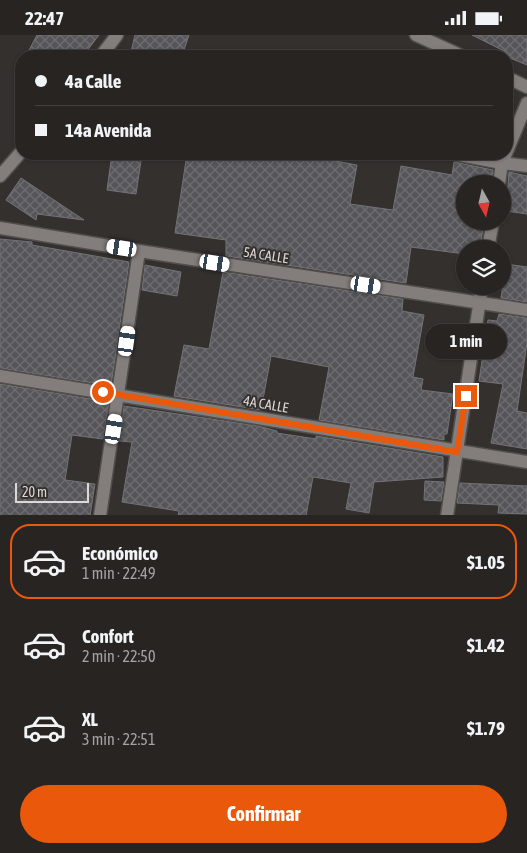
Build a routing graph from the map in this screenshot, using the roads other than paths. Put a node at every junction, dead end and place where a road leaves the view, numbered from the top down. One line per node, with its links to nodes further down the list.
1 (117, 35): 3 (street)
2 (416, 35): 4 (street)
3 (106, 50)
4 (449, 50)
5 (513, 80): 6 (street)
6 (527, 87)
7 (527, 103): 8 (street)
8 (513, 137)
9 (15, 159): 15 (street)
10 (486, 160): 12 (street)
11 (503, 160): 12 (street)
12 (502, 163): 13 (street); 14 (street)
13 (527, 165)
14 (500, 175)
15 (0, 176)
16 (0, 228): 17 (street, 5A CALLE)
17 (139, 251): 19 (street, 5A CALLE); 22 (street)
18 (481, 295): 19 (street)
19 (480, 303): 20 (street, 5A CALLE); 23 (street)
20 (527, 310)
21 (0, 376): 22 (street, 4A CALLE)
22 (120, 395): 23 (street, 4A CALLE); 25 (street)
23 (457, 452): 24 (street, 4A CALLE); 26 (street)
24 (527, 462)
25 (100, 515)
26 (448, 515)

